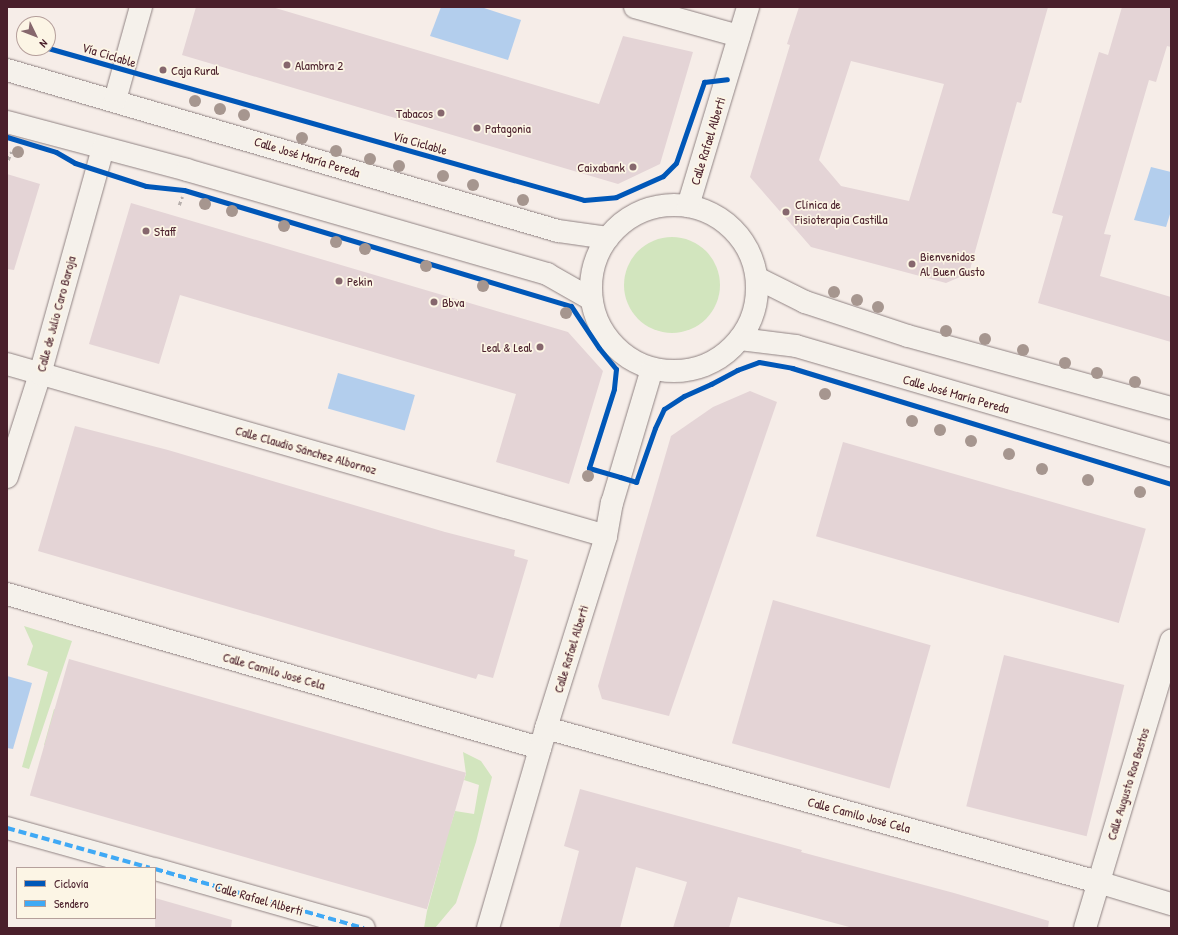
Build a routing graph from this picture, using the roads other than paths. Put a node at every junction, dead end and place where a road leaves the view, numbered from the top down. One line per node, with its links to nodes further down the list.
1 (141, 7): 6 (street)
2 (635, 7): 4 (street)
3 (748, 7): 4 (street, Calle Rafael Alberti)
4 (739, 36): 9 (street, Calle Rafael Alberti)
5 (7, 70): 6 (street, Calle José María Pereda)
6 (115, 100): 10 (street, Calle José María Pereda)
7 (7, 122): 8 (street)
8 (103, 149): 12 (street); 16 (street, Calle de Julio Caro Baroja)
9 (688, 206): 10 (street); 11 (street)
10 (608, 238): 12 (street)
11 (757, 278): 13 (street); 17 (street)
12 (591, 299): 15 (street)
13 (740, 339): 15 (street); 18 (street, Calle José María Pereda)
14 (7, 364): 16 (street, Calle Claudio Sánchez Albornoz)
15 (652, 369): 20 (street, Calle Rafael Alberti)
16 (40, 374): 19 (street, Calle de Julio Caro Baroja); 20 (street, Calle Claudio Sánchez Albornoz)
17 (1171, 408)
18 (1171, 456)
19 (7, 477)
20 (606, 536): 23 (street, Calle Rafael Alberti)
21 (7, 594): 23 (street, Calle Camilo José Cela)
22 (1171, 641): 27 (street, Calle Augusto Roa Bastos)
23 (543, 738): 27 (street, Calle Camilo José Cela); 30 (street, Calle Rafael Alberti)
24 (7, 828): 25 (street)
25 (146, 867)
26 (156, 869): 29 (street, Calle Rafael Alberti)
27 (1098, 882): 28 (street, Calle Camilo José Cela); 31 (street, Calle Augusto Roa Bastos)
28 (1171, 904)
29 (364, 928)
30 (488, 928)
31 (1085, 928)

